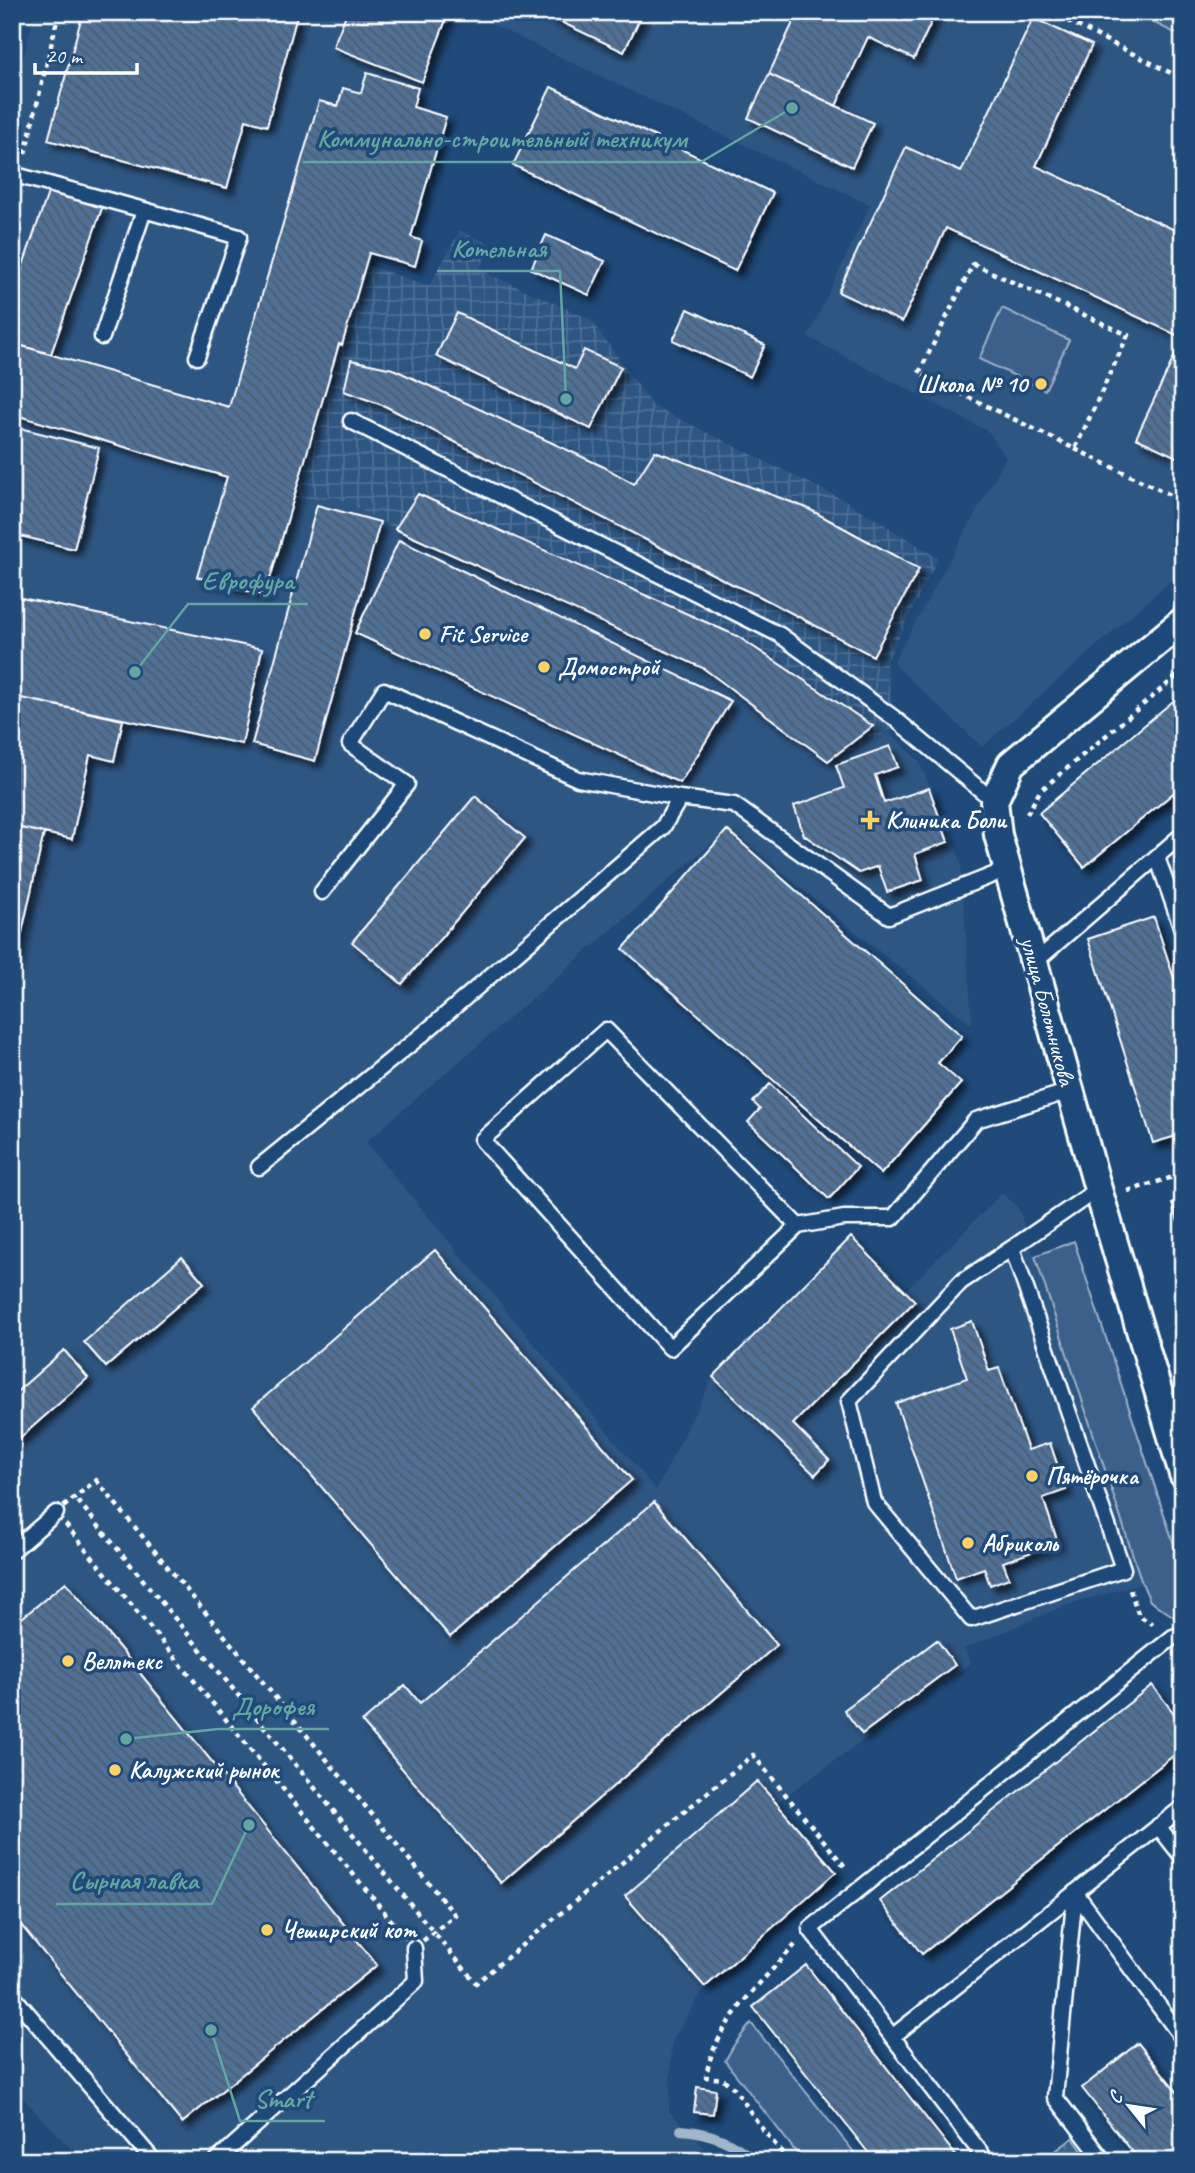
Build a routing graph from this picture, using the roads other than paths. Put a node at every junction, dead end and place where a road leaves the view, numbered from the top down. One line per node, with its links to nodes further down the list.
1 (16, 174): 2 (lane)
2 (144, 211): 3 (lane); 4 (lane)
3 (102, 337)
4 (197, 357)
5 (351, 421): 8 (lane)
6 (1183, 621): 8 (street)
7 (680, 798): 11 (lane); 12 (lane); 16 (lane)
8 (994, 801): 11 (street, улица Болотникова)
9 (1183, 834): 10 (lane)
10 (1157, 857): 13 (lane); 14 (lane)
11 (1008, 869): 14 (street, улица Болотникова)
12 (322, 892)
13 (1183, 932)
14 (1035, 962): 15 (street, улица Болотникова)
15 (1070, 1091): 17 (street, улица Болотникова); 18 (lane)
16 (259, 1167)
17 (1098, 1189): 19 (lane); 20 (street, улица Болотникова)
18 (798, 1226): 18 (lane)
19 (1012, 1248): 19 (lane)
20 (1183, 1474)
21 (56, 1513): 22 (lane)
22 (12, 1551)
23 (1183, 1633): 30 (lane)
24 (1183, 1807): 25 (lane)
25 (1158, 1826): 26 (lane); 27 (lane)
26 (1183, 1858)
27 (1075, 1892): 30 (lane); 31 (lane); 35 (lane)
28 (414, 1948): 33 (lane)
29 (12, 1995): 32 (lane)
30 (892, 2037): 34 (lane)
31 (1183, 2039)
32 (154, 2161)
33 (216, 2161)
34 (987, 2161)
35 (1104, 2161)

